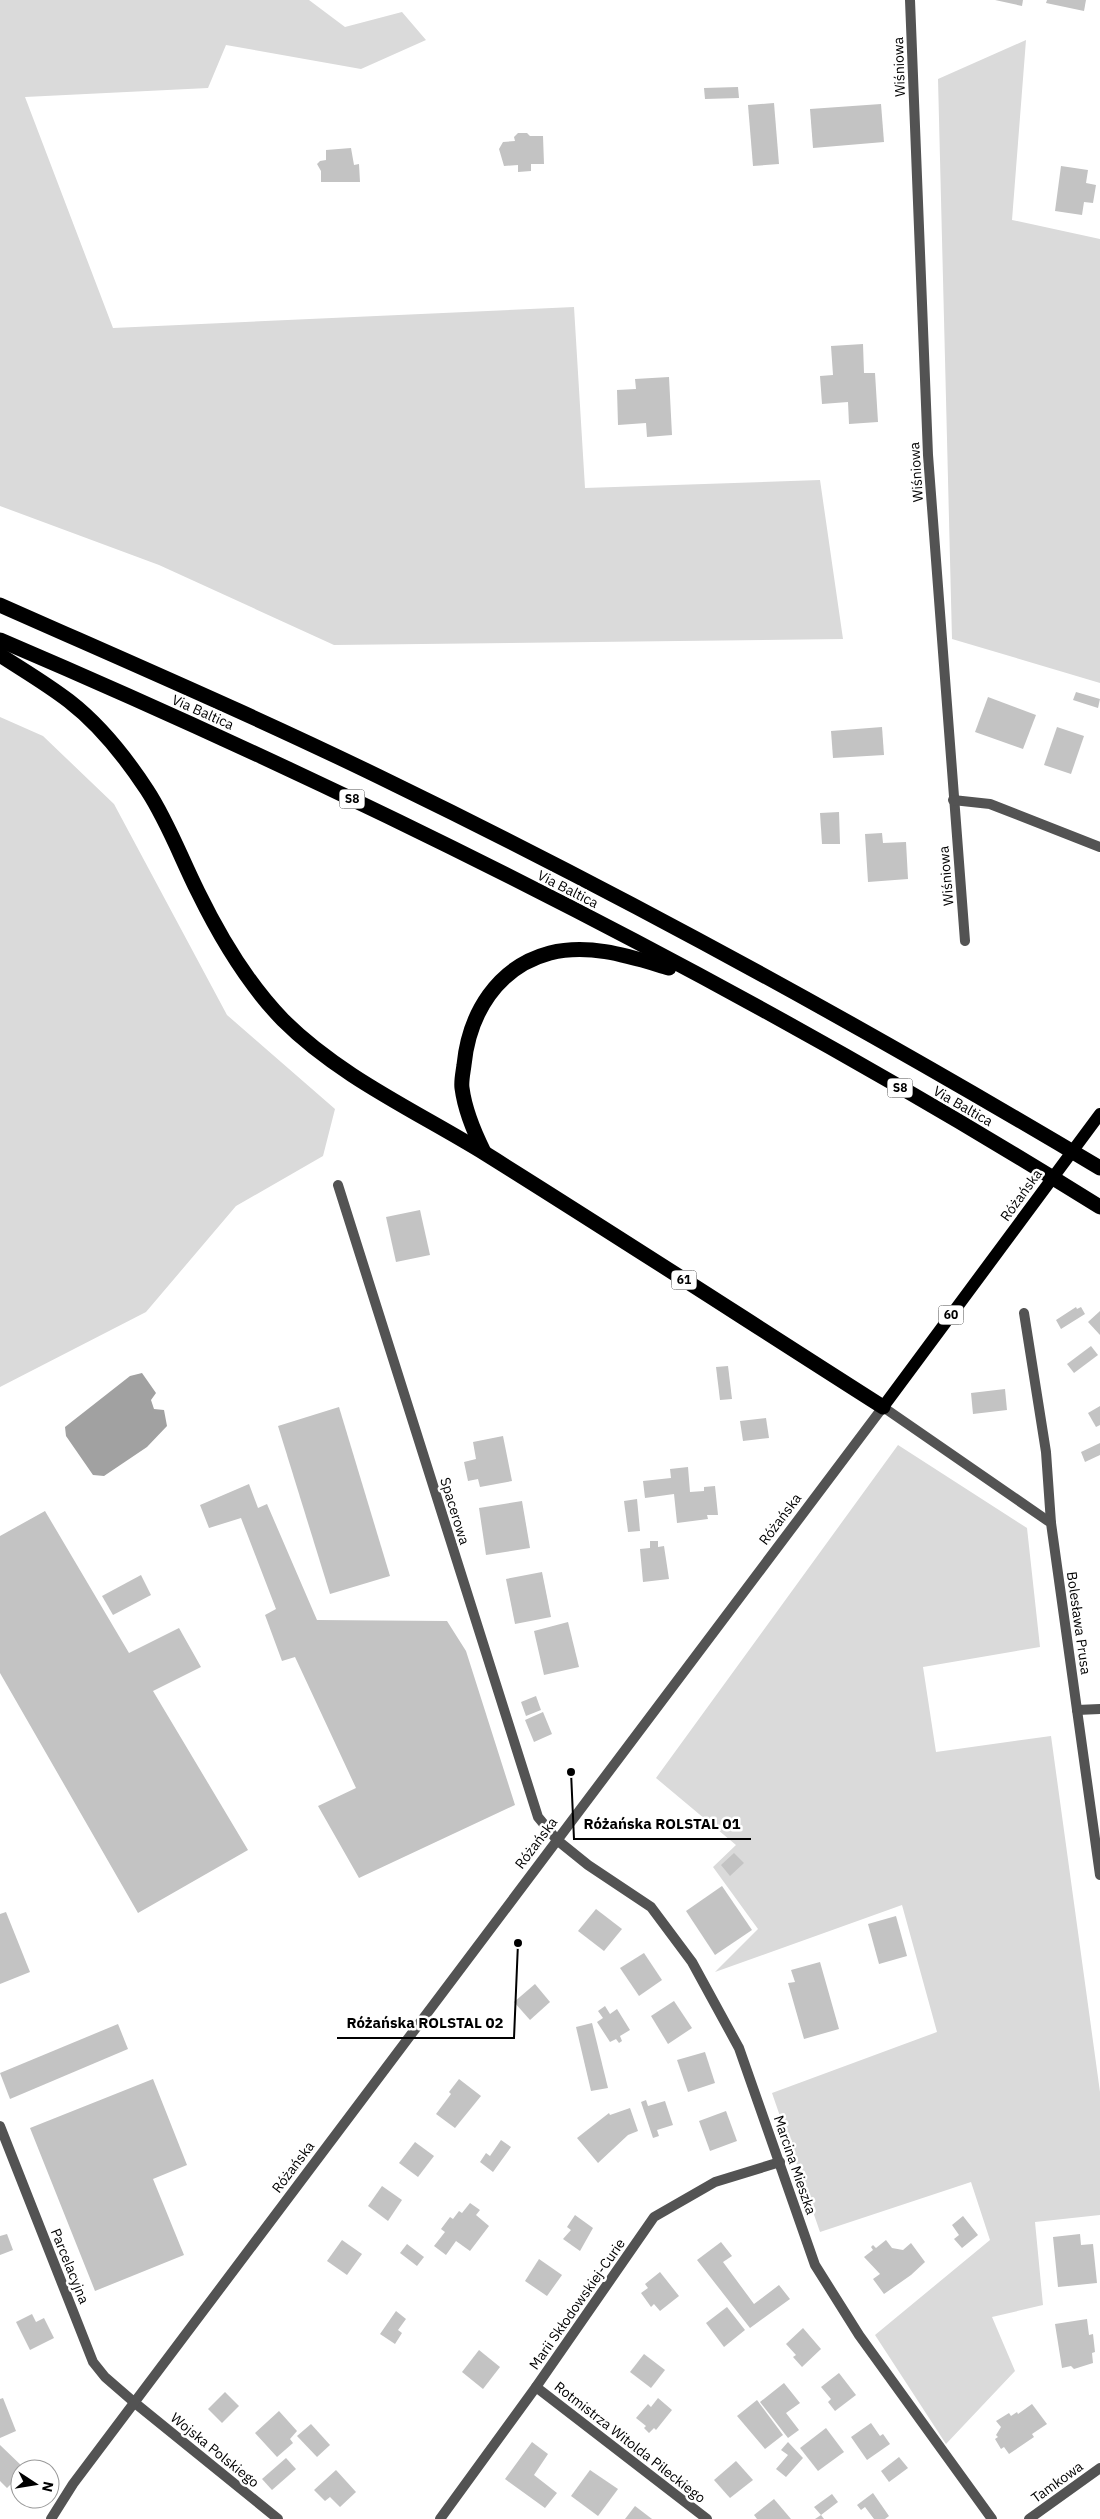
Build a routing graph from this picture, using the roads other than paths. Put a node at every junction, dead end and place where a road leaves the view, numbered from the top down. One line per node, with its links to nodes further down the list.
1 (910, 0): 5 (street, Wiśniowa)
2 (0, 606): 11 (highway, Via Baltica / S8)
3 (0, 640): 8 (highway, Via Baltica / S8)
4 (0, 655): 10 (highway)
5 (953, 800): 6 (street); 7 (street, Wiśniowa)
6 (1100, 847)
7 (965, 941)
8 (696, 975): 10 (highway); 13 (highway, Via Baltica / S8)
9 (1100, 1114): 15 (main road, Różańska / 60)
10 (485, 1154): 15 (highway, 61)
11 (1100, 1168)
12 (338, 1185): 19 (street, Spacerowa)
13 (1100, 1207)
14 (1024, 1313): 16 (street, Bolesława Prusa)
15 (883, 1407): 16 (street); 19 (street, Różańska)
16 (1051, 1522): 18 (street, Bolesława Prusa)
17 (1100, 1709): 18 (street)
18 (1077, 1710): 20 (street, Bolesława Prusa)
19 (557, 1840): 22 (street, Marcina Mieszka); 24 (street, Różańska)
20 (1100, 1875)
21 (1, 2130): 24 (street, Parcelacyjna)
22 (780, 2162): 23 (street, Marii Skłodowskiej-Curie); 30 (street, Marcina Mieszka)
23 (536, 2387): 28 (street, Marii Skłodowskiej-Curie); 29 (street, Rotmistrza Witolda Pileckiego)
24 (135, 2402): 26 (street, Różańska); 27 (street, Wojska Polskiego)
25 (1100, 2468): 31 (street, Tamkowa)
26 (51, 2519)
27 (278, 2519)
28 (440, 2519)
29 (707, 2519)
30 (992, 2519)
31 (1029, 2519)

